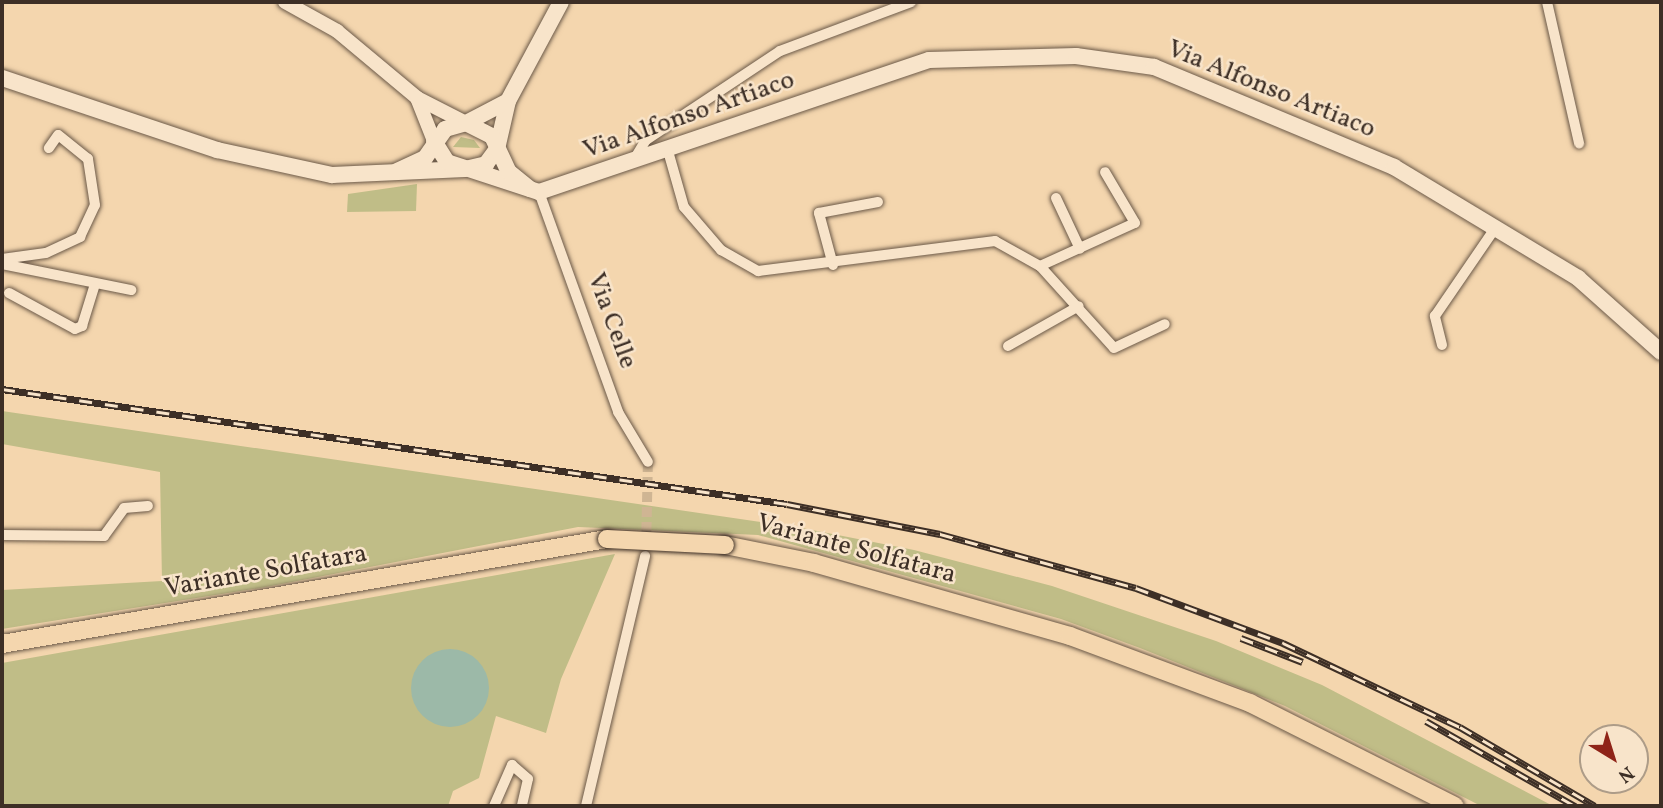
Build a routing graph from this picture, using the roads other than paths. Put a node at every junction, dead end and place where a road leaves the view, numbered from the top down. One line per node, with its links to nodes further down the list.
1 (285, 2): 6 (street)
2 (561, 2): 7 (main road)
3 (911, 2): 14 (street)
4 (1548, 2): 10 (street)
5 (2, 78): 17 (main road)
6 (417, 98): 8 (street); 9 (street)
7 (508, 102): 8 (main road); 12 (main road)
8 (466, 123): 9 (main road); 12 (main road)
9 (434, 141): 15 (main road); 17 (main road)
10 (1579, 143)
11 (48, 148): 23 (street)
12 (497, 149): 15 (main road); 18 (main road)
13 (668, 151): 14 (main road, Via Alfonso Artiaco); 21 (main road, Via Alfonso Artiaco); 24 (street)
14 (632, 163): 18 (main road, Via Alfonso Artiaco)
15 (465, 169): 17 (main road); 18 (main road)
16 (1105, 172): 22 (street)
17 (389, 176)
18 (535, 191): 34 (street, Via Celle)
19 (1056, 198): 22 (street)
20 (878, 202): 24 (street)
21 (1496, 227): 31 (street); 33 (main road, Via Alfonso Artiaco)
22 (1080, 248): 25 (street)
23 (2, 261): 26 (street)
24 (834, 265): 25 (street)
25 (1040, 266): 29 (street)
26 (95, 284): 27 (street); 28 (street)
27 (131, 290)
28 (9, 293)
29 (1079, 306): 30 (street); 32 (street)
30 (1165, 324)
31 (1442, 345)
32 (1008, 346)
33 (1661, 352)
34 (648, 462)
35 (148, 506): 36 (street)
36 (2, 535)
37 (645, 556): 41 (street)
38 (2, 644): 42 (main road, Variante Solfatara, bridge)
39 (494, 806): 40 (street)
40 (522, 806)
41 (586, 806)
42 (1455, 806)

